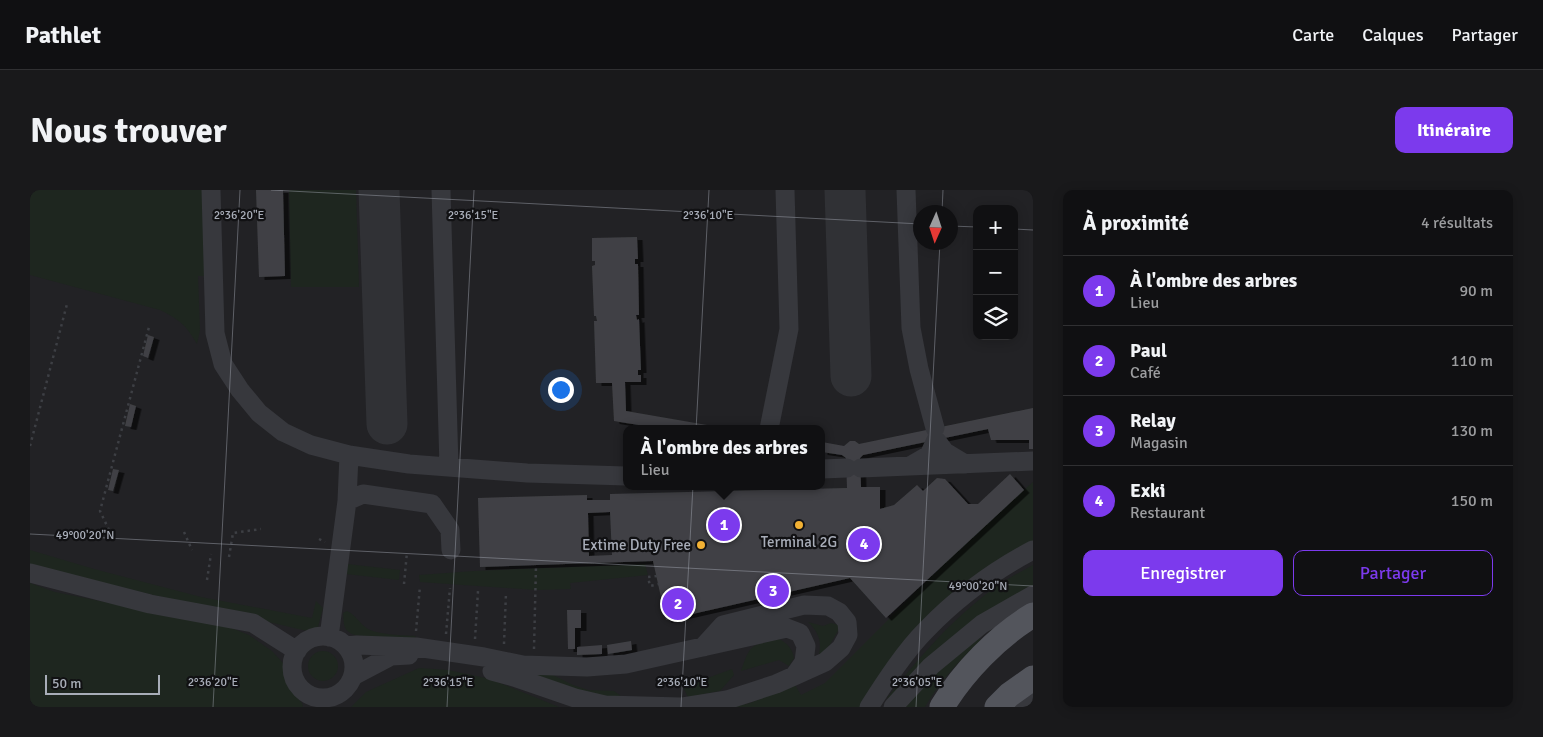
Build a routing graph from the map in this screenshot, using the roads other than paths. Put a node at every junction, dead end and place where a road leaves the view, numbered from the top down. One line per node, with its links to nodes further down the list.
1 (211, 190): 7 (street)
2 (441, 190): 11 (street)
3 (785, 190): 5 (street)
4 (906, 190): 6 (street)
5 (770, 425)
6 (935, 434): 9 (street); 10 (street)
7 (349, 454): 11 (street); 14 (street)
8 (1033, 462): 9 (street)
9 (965, 464): 10 (street)
10 (909, 466): 12 (street)
11 (449, 467): 13 (street)
12 (825, 469)
13 (623, 476)
14 (346, 501): 15 (street); 20 (street)
15 (451, 550)
16 (1033, 550): 32 (street)
17 (30, 573): 23 (street)
18 (1033, 595): 33 (street)
19 (1033, 615): 34 (main road)
20 (329, 637): 21 (street); 23 (street)
21 (346, 646): 22 (street); 24 (street)
22 (703, 646): 25 (street); 25 (street)
23 (297, 651): 29 (street)
24 (352, 676): 26 (street); 29 (street)
25 (794, 676): 31 (street)
26 (514, 677): 30 (street); 31 (street)
27 (1033, 678): 35 (main road)
28 (1033, 693): 36 (street)
29 (317, 702)
30 (573, 707)
31 (682, 707)
32 (869, 707)
33 (893, 707)
34 (942, 707)
35 (997, 707)
36 (1018, 707)

